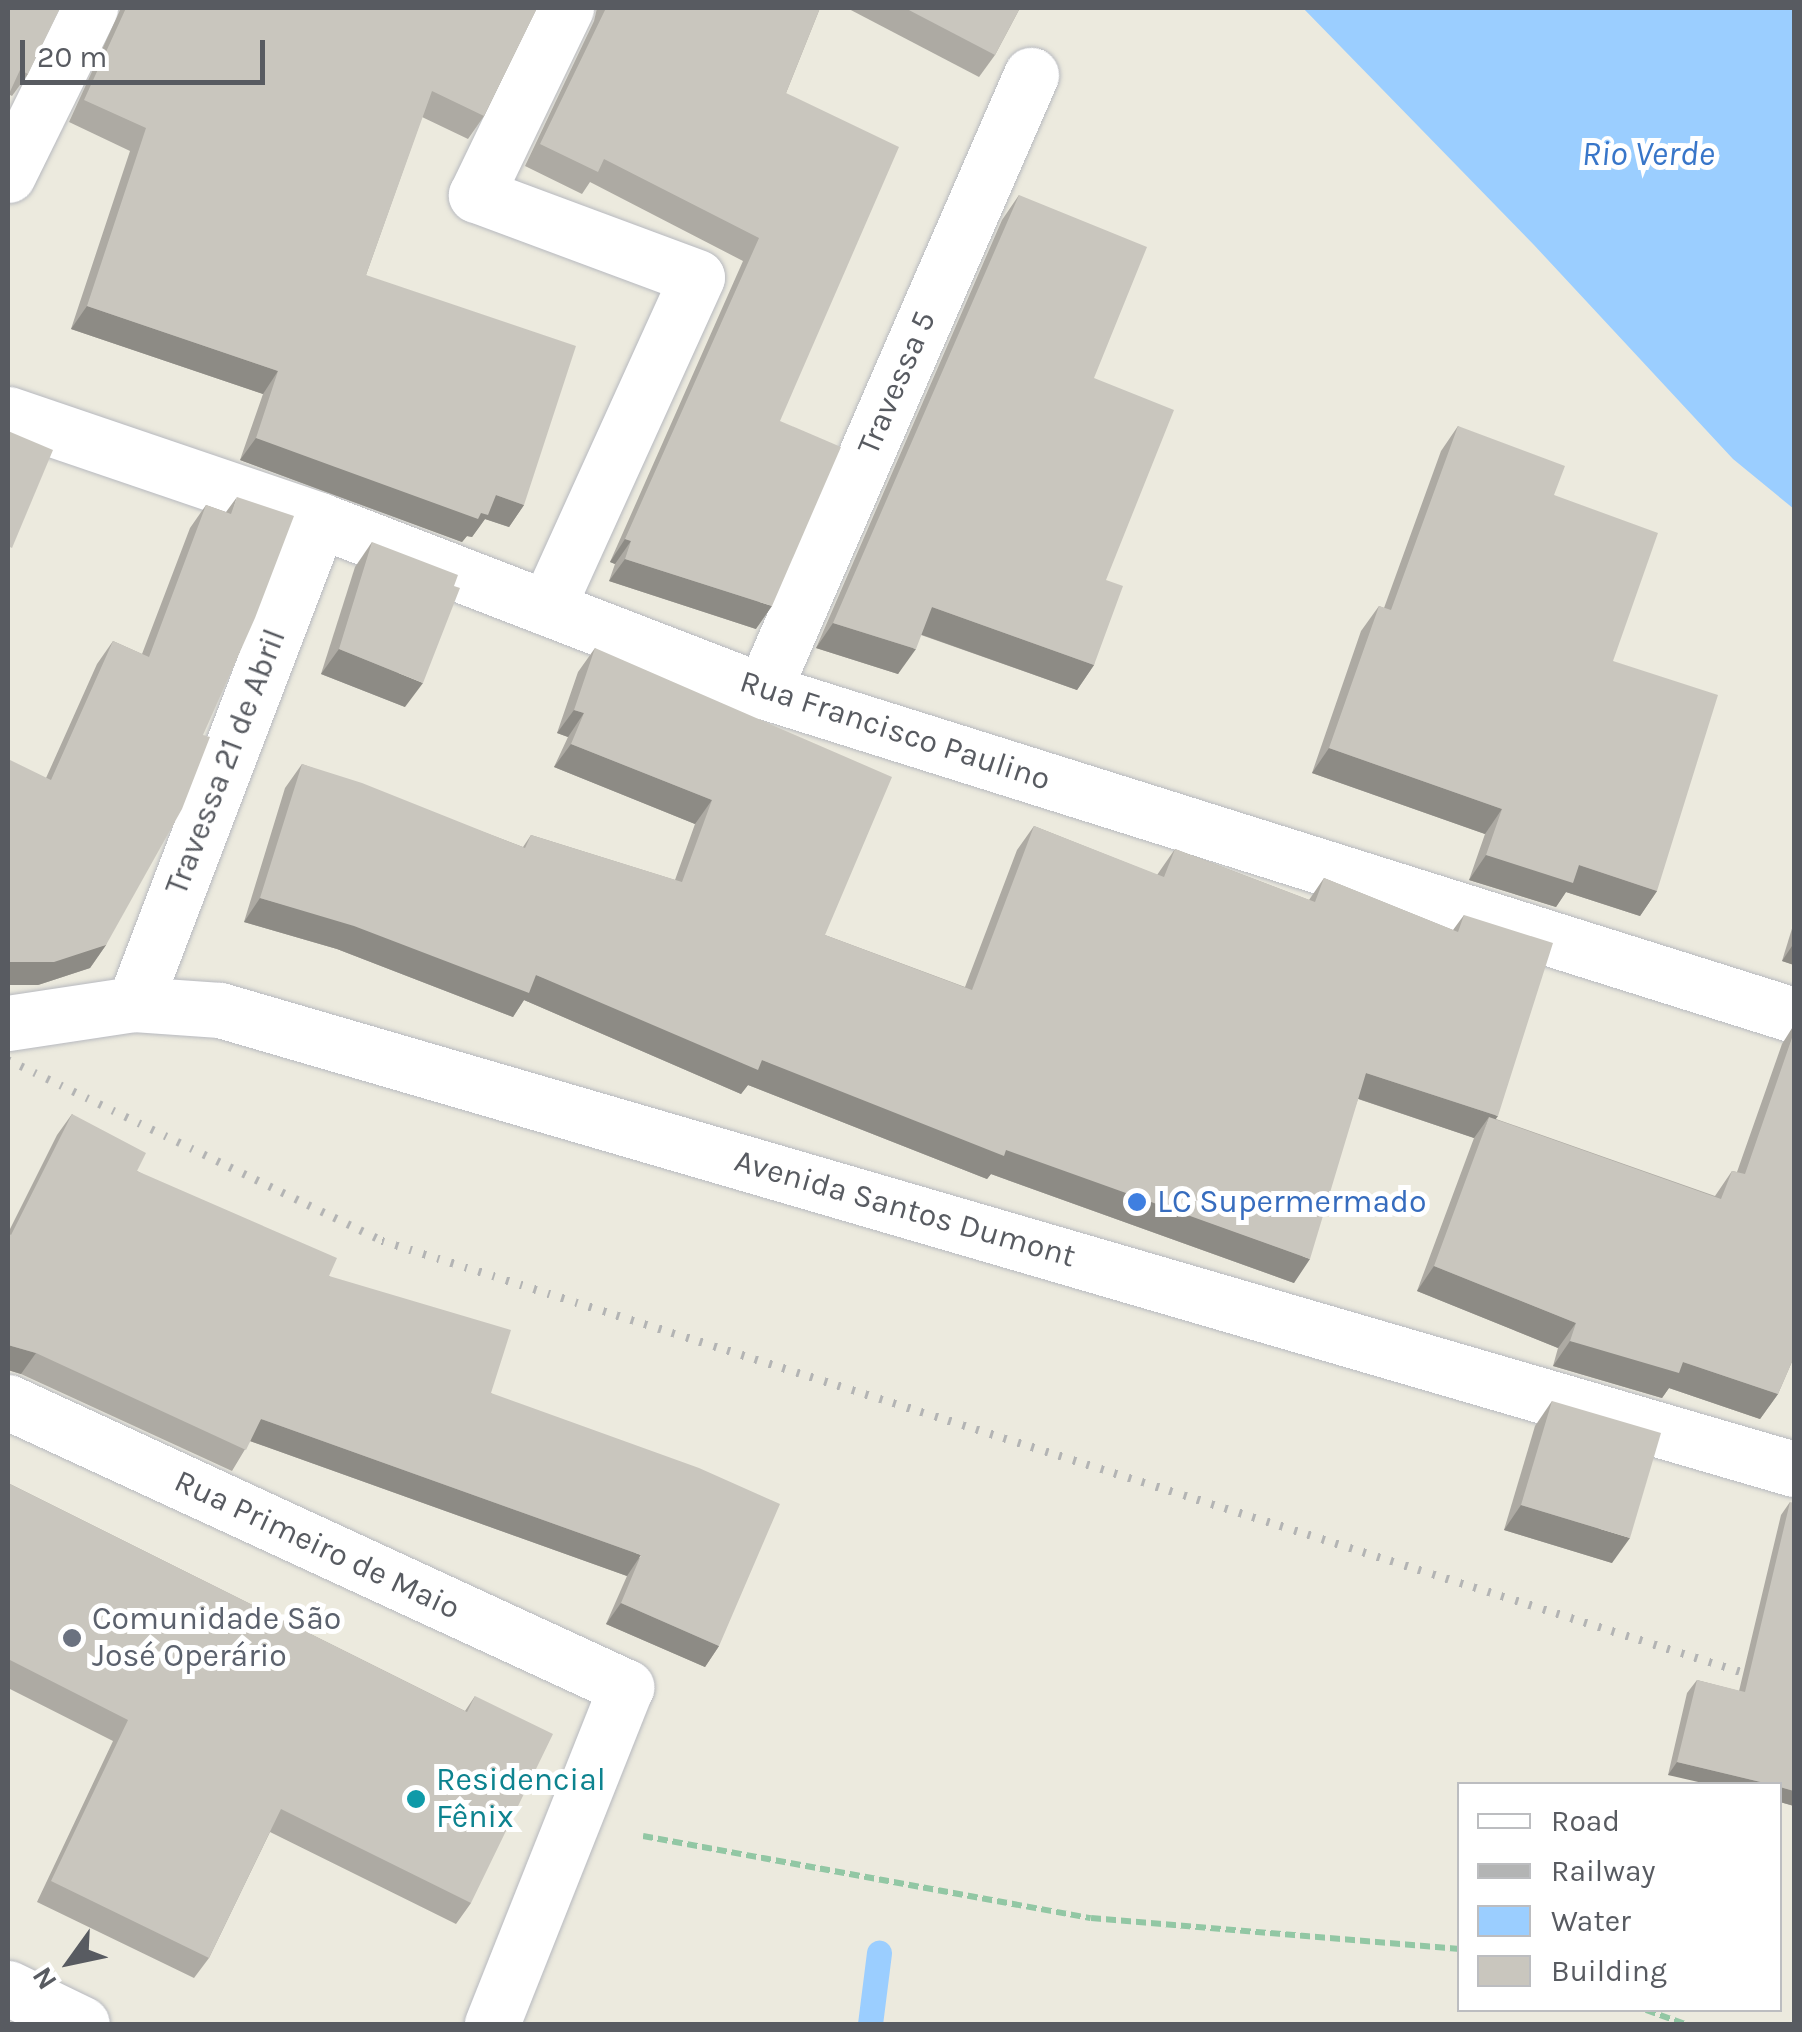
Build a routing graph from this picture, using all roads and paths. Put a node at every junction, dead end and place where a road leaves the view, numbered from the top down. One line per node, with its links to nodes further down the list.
1 (90, 8): 4 (street)
2 (566, 8): 7 (street)
3 (1031, 75): 8 (street, Travessa 5)
4 (8, 175)
5 (8, 414): 6 (street, Rua Francisco Paulino)
6 (319, 520): 7 (street, Rua Francisco Paulino); 9 (street, Travessa 21 de Abril)
7 (547, 608): 8 (street, Rua Francisco Paulino)
8 (763, 692): 10 (street, Rua Francisco Paulino)
9 (134, 1004): 11 (street, Avenida Santos Dumont); 13 (street, Avenida Santos Dumont)
10 (1794, 1015)
11 (8, 1022)
12 (8, 1402): 14 (street, Rua Primeiro de Maio)
13 (1794, 1469)
14 (576, 1812): 15 (path); 19 (street)
15 (1457, 1949)
16 (8, 1988): 18 (street)
17 (1651, 2012): 20 (path)
18 (82, 2024)
19 (492, 2024)
20 (1684, 2024)

